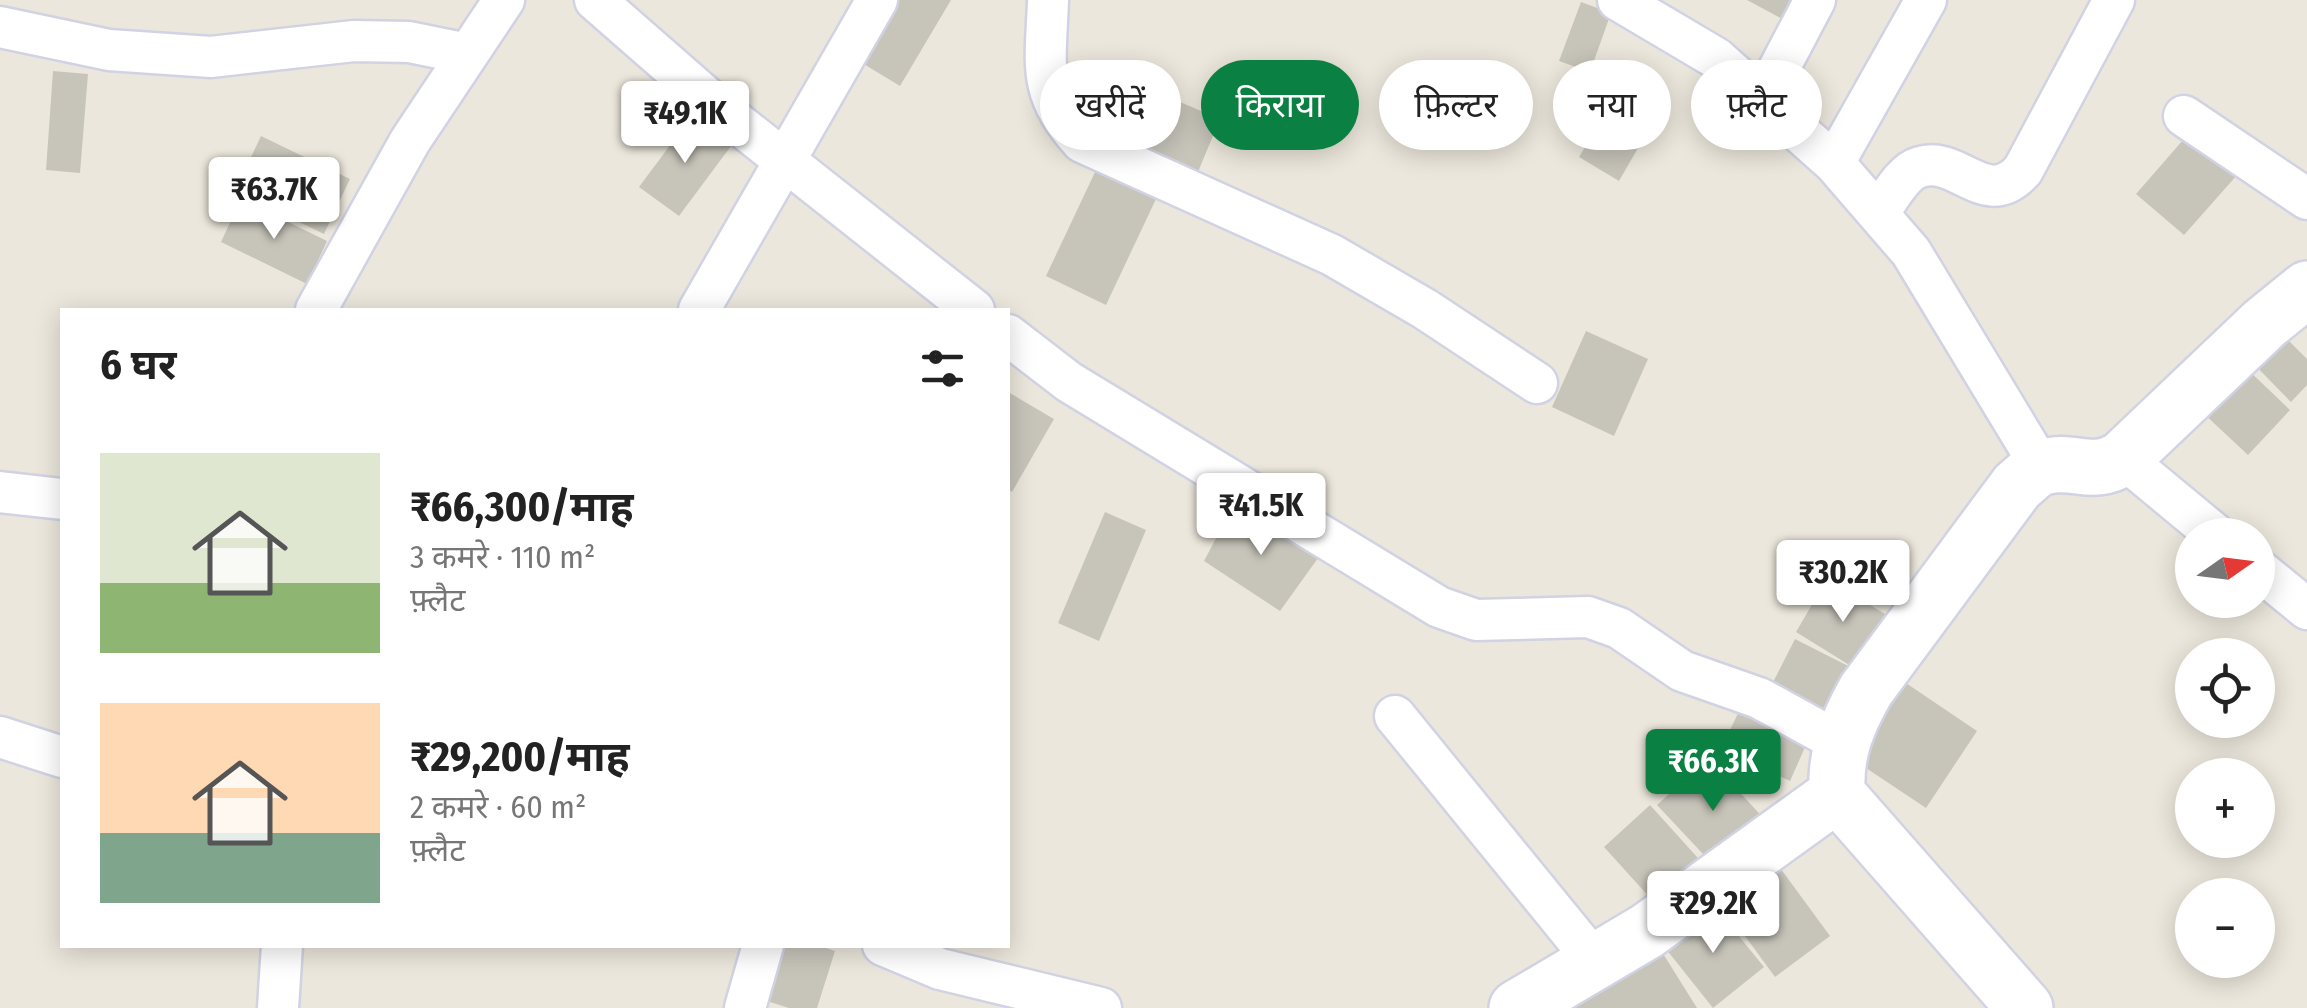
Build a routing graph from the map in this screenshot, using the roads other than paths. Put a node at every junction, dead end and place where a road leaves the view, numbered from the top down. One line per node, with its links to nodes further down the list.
1 (504, 0): 10 (street)
2 (595, 0): 15 (street)
3 (877, 0): 15 (street)
4 (1048, 0): 24 (street)
5 (1618, 0): 11 (street)
6 (1815, 0): 12 (street)
7 (1926, 0): 16 (street)
8 (2114, 0): 18 (street)
9 (0, 28): 10 (street)
10 (468, 54): 19 (street)
11 (1718, 60)
12 (1783, 60)
13 (2184, 116): 17 (street)
14 (1820, 150): 16 (street)
15 (785, 162): 20 (street); 21 (street)
16 (1834, 163): 18 (street)
17 (2307, 199)
18 (1878, 214): 26 (street)
19 (317, 308)
20 (700, 308)
21 (971, 308)
22 (2300, 308): 25 (street)
23 (1010, 337): 35 (street)
24 (1538, 383)
25 (2122, 458): 26 (street); 29 (street)
26 (2041, 467): 35 (street)
27 (0, 492): 28 (street)
28 (60, 499)
29 (2195, 518)
30 (2275, 583): 31 (street)
31 (2307, 609)
32 (1395, 716): 39 (street)
33 (0, 737): 34 (street)
34 (60, 756)
35 (1839, 768): 39 (street); 45 (street)
36 (282, 948): 41 (street)
37 (762, 948): 42 (street)
38 (888, 948): 40 (street)
39 (1596, 964): 44 (street)
40 (955, 991): 43 (street)
41 (278, 1008)
42 (745, 1008)
43 (1101, 1008)
44 (1517, 1008)
45 (2025, 1008)

